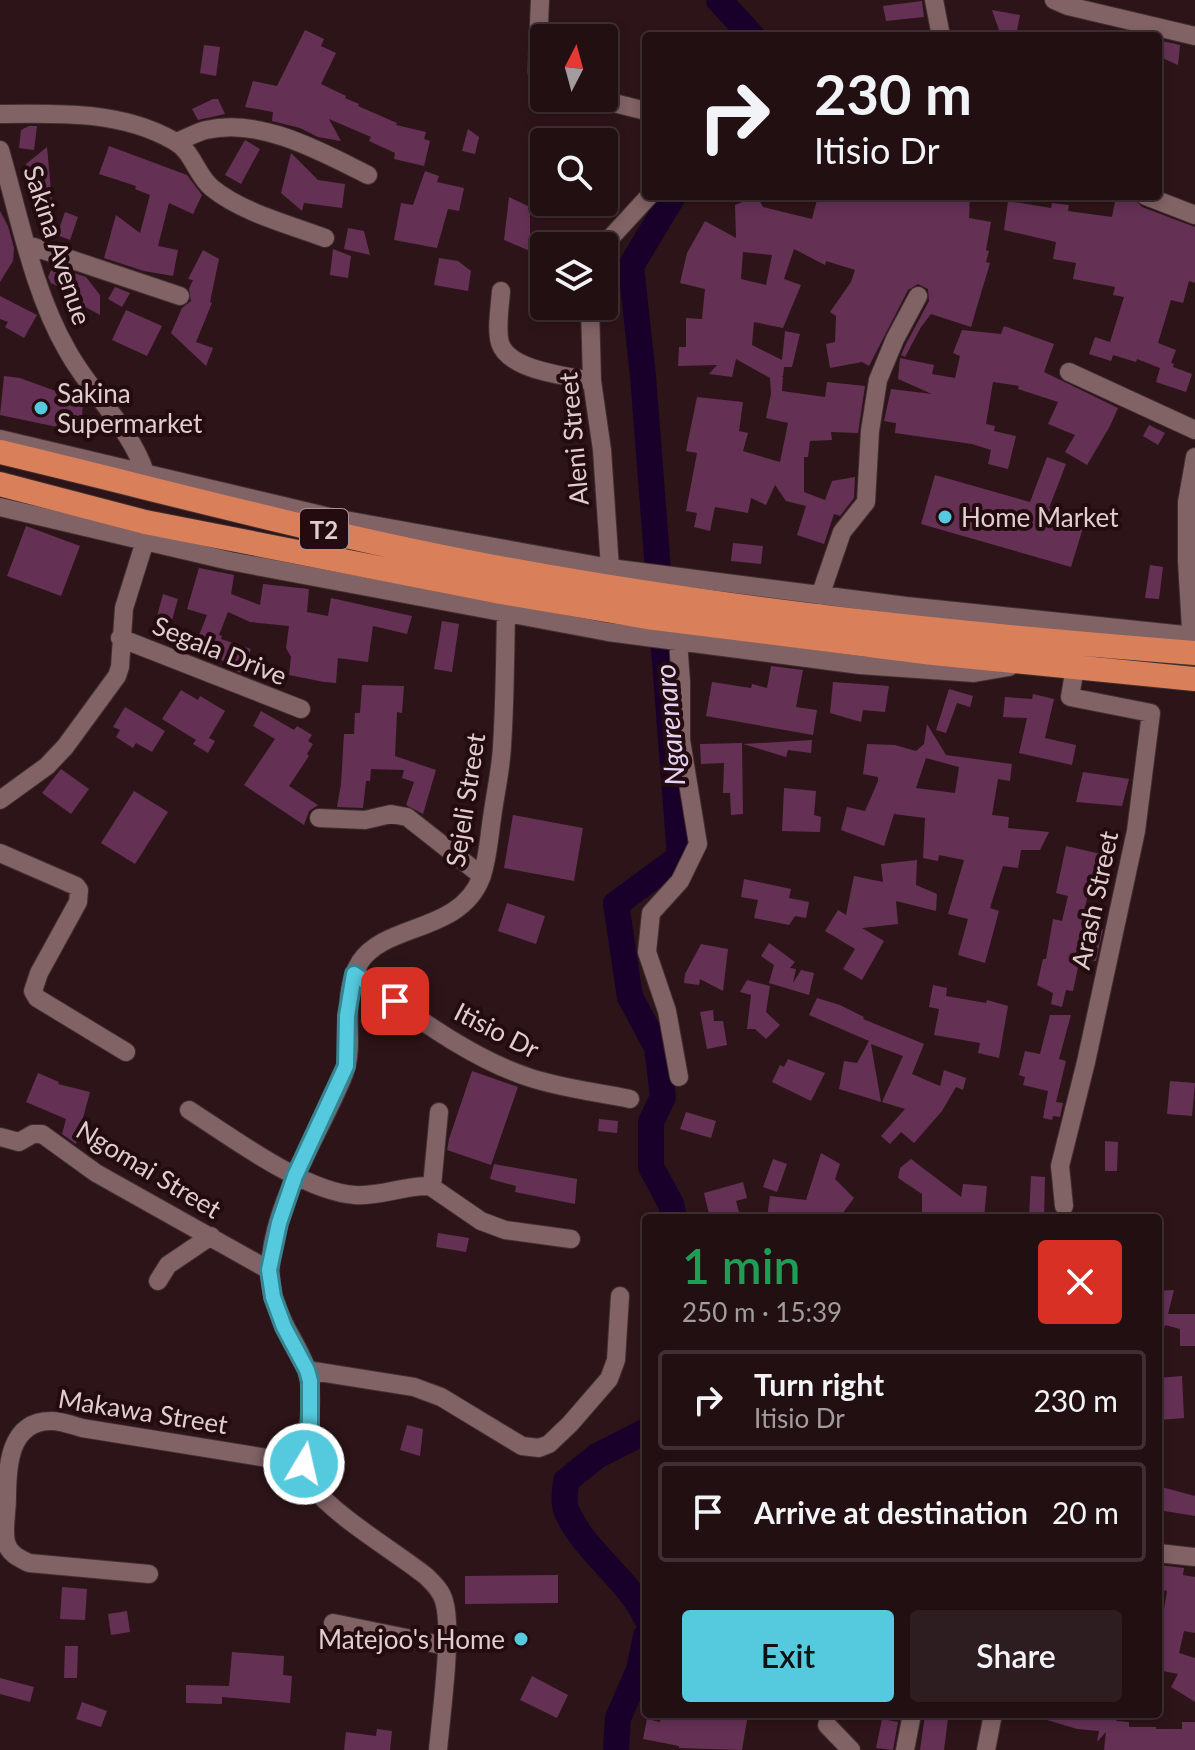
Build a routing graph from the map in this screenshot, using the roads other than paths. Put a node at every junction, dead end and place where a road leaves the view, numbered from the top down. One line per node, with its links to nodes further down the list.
1 (540, 0): 4 (street)
2 (934, 0): 5 (street)
3 (1054, 0): 6 (street)
4 (539, 24)
5 (940, 32)
6 (1195, 36)
7 (618, 104): 8 (street)
8 (642, 110)
9 (0, 114): 10 (street)
10 (177, 142): 12 (street); 17 (street)
11 (0, 150): 18 (street, Sakina Avenue)
12 (368, 175)
13 (645, 200): 16 (street)
14 (1156, 200): 15 (street)
15 (1195, 215)
16 (616, 232)
17 (325, 238)
18 (28, 245): 20 (street); 29 (street, Sakina Avenue)
19 (501, 291): 24 (street)
20 (180, 296)
21 (918, 296): 34 (street)
22 (590, 320): 24 (street, Aleni Street)
23 (1069, 372): 25 (street)
24 (592, 381): 33 (street, Aleni Street)
25 (1195, 430)
26 (0, 439): 29 (street)
27 (0, 452): 35 (highway, T2)
28 (1195, 457): 39 (street)
29 (146, 475): 33 (street)
30 (0, 484): 35 (highway, T2)
31 (0, 507): 32 (street)
32 (145, 541): 36 (street); 38 (street)
33 (610, 568): 37 (street)
34 (820, 596): 37 (street); 39 (street)
35 (648, 606): 37 (highway, T2)
36 (506, 613): 37 (street); 46 (street, Sejeli Street)
37 (685, 616): 39 (highway, T2); 40 (highway, T2); 49 (street)
38 (120, 638): 42 (street, Segala Drive); 43 (street)
39 (1193, 645)
40 (1075, 667): 41 (highway, T2); 56 (street, Arash Street)
41 (1195, 679)
42 (301, 709)
43 (0, 800)
44 (319, 818): 46 (street)
45 (0, 853): 48 (street)
46 (482, 876): 47 (street, Sejeli Street)
47 (354, 974): 50 (street, Itisio Dr); 54 (street)
48 (126, 1052)
49 (679, 1077)
50 (630, 1099)
51 (189, 1110): 54 (street)
52 (439, 1112): 55 (street)
53 (0, 1137): 57 (street, Ngomai Street)
54 (295, 1176): 55 (street); 59 (street)
55 (432, 1186): 58 (street)
56 (1064, 1206)
57 (211, 1236): 59 (street, Ngomai Street); 60 (street)
58 (571, 1239)
59 (269, 1270): 62 (street)
60 (158, 1281)
61 (620, 1296): 62 (street)
62 (307, 1370): 63 (street)
63 (304, 1464): 64 (street, Makawa Street); 69 (street)
64 (3, 1478): 67 (street, Makawa Street)
65 (1162, 1553): 66 (street)
66 (1195, 1557)
67 (149, 1574)
68 (333, 1623): 69 (street)
69 (446, 1646): 73 (street)
70 (911, 1718): 75 (street)
71 (992, 1718): 76 (street)
72 (827, 1725): 74 (street)
73 (438, 1750)
74 (851, 1750)
75 (905, 1750)
76 (986, 1750)

